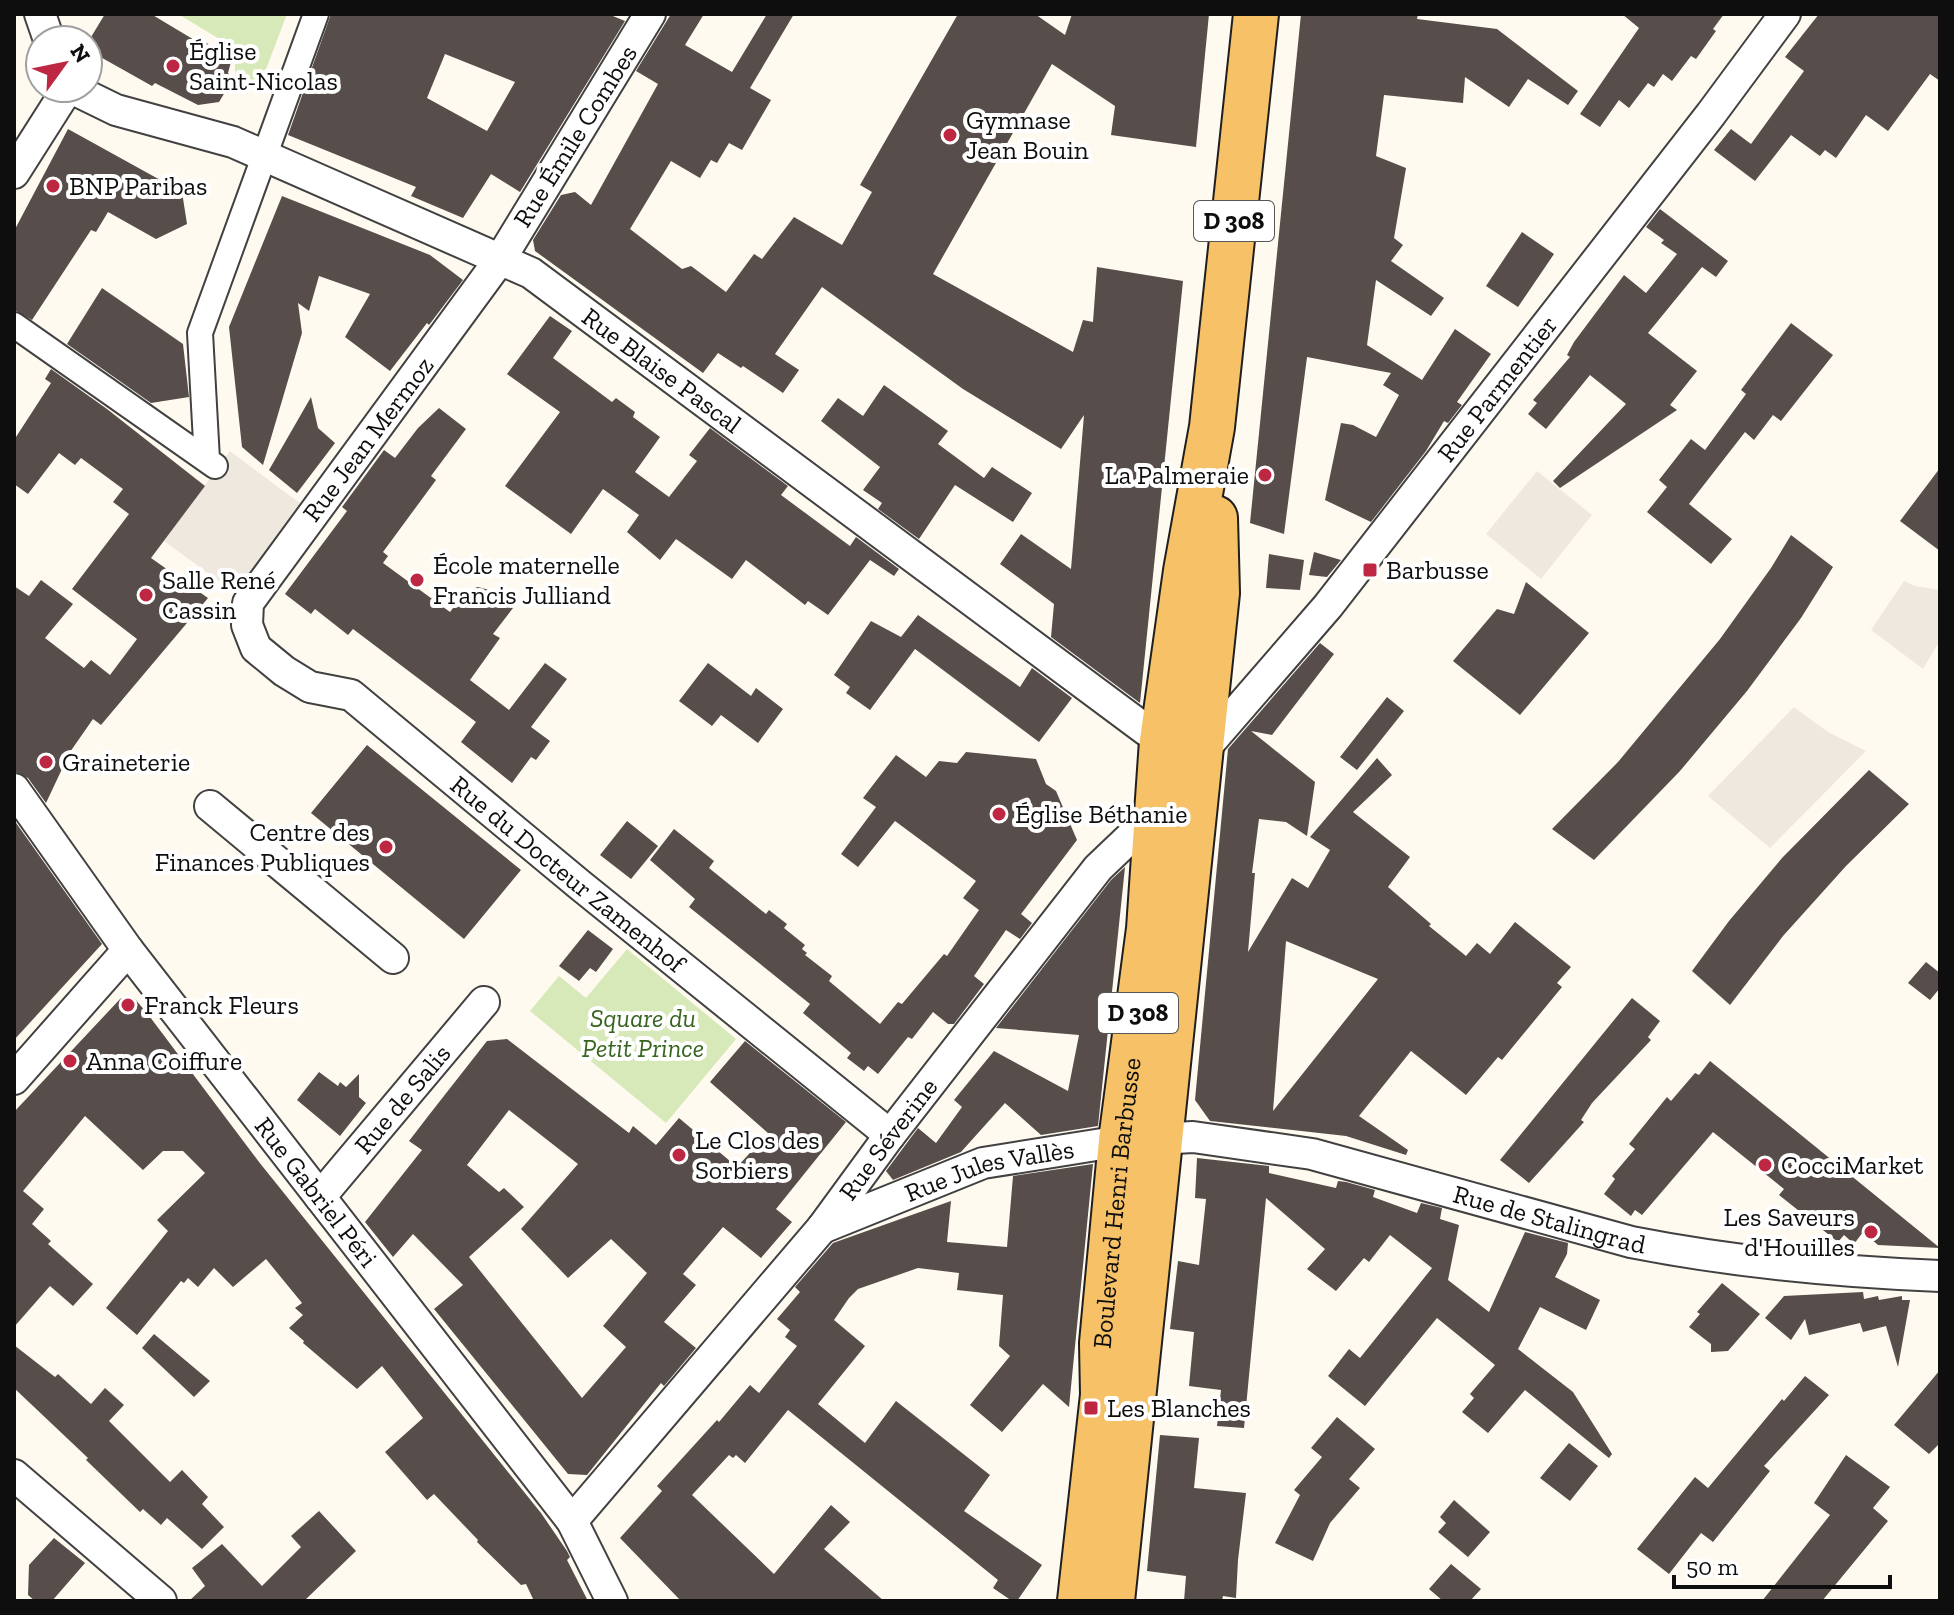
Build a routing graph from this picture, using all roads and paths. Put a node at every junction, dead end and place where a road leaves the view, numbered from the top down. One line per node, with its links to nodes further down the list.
1 (316, 14): 7 (street)
2 (650, 14): 9 (street, Rue Émile Combes)
3 (1256, 14): 12 (main road, Boulevard Henri Barbusse / D 308)
4 (1785, 14): 12 (street, Rue Parmentier)
5 (59, 104): 8 (street)
6 (103, 104): 7 (street, Rue Blaise Pascal)
7 (264, 155): 9 (street, Rue Blaise Pascal); 10 (street)
8 (14, 173)
9 (501, 258): 11 (street, Rue Jean Mermoz); 12 (street, Rue Blaise Pascal)
10 (14, 325)
11 (252, 636): 20 (street, Rue du Docteur Zamenhof)
12 (1180, 748): 15 (main road, Boulevard Henri Barbusse / D 308); 21 (main road, Boulevard Henri Barbusse / D 308)
13 (14, 789): 16 (street, Rue Gabriel Péri)
14 (210, 806): 17 (street)
15 (1157, 814): 20 (street, Rue Séverine); 21 (main road, Boulevard Henri Barbusse / D 308)
16 (128, 950): 19 (street); 22 (street, Rue Gabriel Péri)
17 (393, 958)
18 (484, 1002): 22 (street, Rue de Salis)
19 (14, 1079)
20 (890, 1135): 23 (street, Rue Séverine)
21 (1142, 1139): 23 (street, Rue Jules Vallès); 24 (street, Rue de Stalingrad); 29 (main road, Boulevard Henri Barbusse / D 308); 30 (main road, Boulevard Henri Barbusse / D 308)
22 (320, 1197): 26 (street, Rue Gabriel Péri)
23 (822, 1228): 26 (street, Rue Séverine)
24 (1940, 1276)
25 (14, 1475): 28 (street)
26 (572, 1521): 27 (street, Rue Gabriel Péri)
27 (617, 1598)
28 (161, 1601)
29 (1080, 1601)
30 (1112, 1601)

